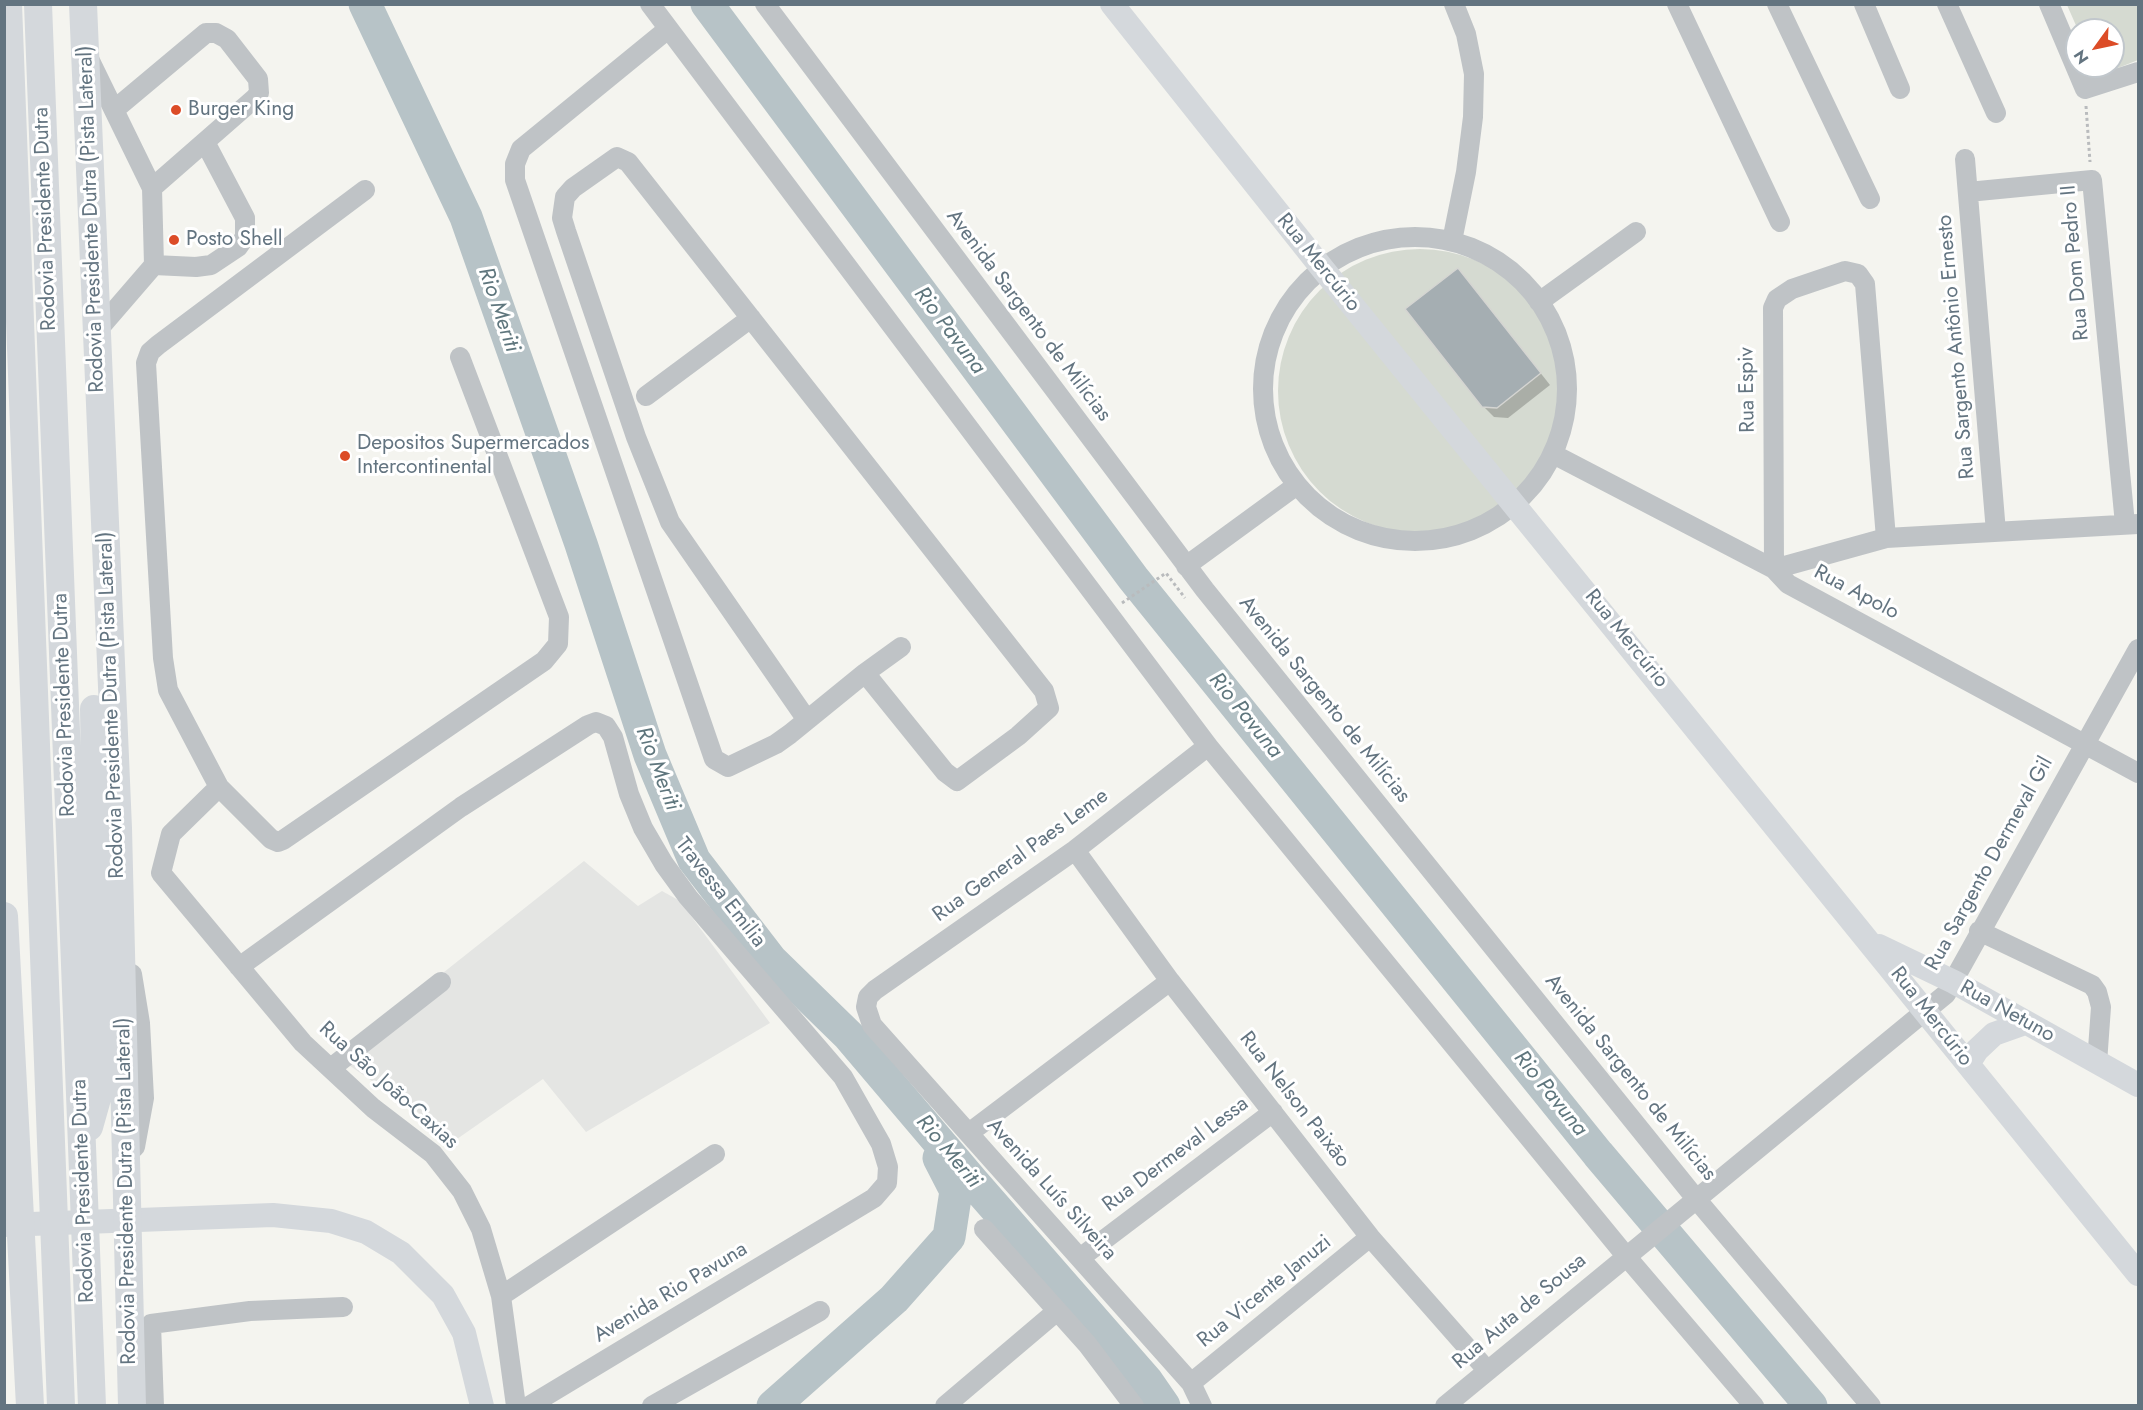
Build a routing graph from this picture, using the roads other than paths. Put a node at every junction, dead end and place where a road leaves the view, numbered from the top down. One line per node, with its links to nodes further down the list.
1 (8, 4): 87 (highway, Rodovia Presidente Dutra)
2 (38, 4): 69 (highway, Rodovia Presidente Dutra)
3 (83, 4): 14 (highway, Rodovia Presidente Dutra (Pista Lateral))
4 (650, 4): 13 (street)
5 (765, 4): 42 (street, Avenida Sargento de Milícias)
6 (1112, 4): 29 (main road, Rua Mercúrio)
7 (1454, 4): 27 (street)
8 (1677, 4): 25 (street)
9 (1776, 4): 24 (street)
10 (1864, 4): 16 (street)
11 (1947, 4): 18 (street)
12 (2049, 4): 15 (street)
13 (668, 29): 47 (street); 49 (street)
14 (85, 50): 17 (street); 32 (highway, Rodovia Presidente Dutra (Pista Lateral))
15 (2139, 72)
16 (1900, 89)
17 (114, 110): 19 (street); 21 (street)
18 (1996, 113)
19 (205, 142): 21 (street); 28 (street)
20 (1965, 159): 23 (street, Rua Sargento Antônio Ernesto)
21 (152, 188): 28 (street)
22 (365, 190): 51 (street)
23 (1968, 192): 39 (street, Rua Dom Pedro II); 40 (street, Rua Sargento Antônio Ernesto)
24 (1870, 199)
25 (1780, 222)
26 (1636, 232): 30 (street)
27 (1452, 241): 29 (street); 30 (street)
28 (154, 265): 32 (street)
29 (1322, 268): 37 (street); 38 (main road, Rua Mercúrio)
30 (1539, 302): 36 (street)
31 (751, 318): 34 (street); 46 (street); 47 (street)
32 (97, 332): 35 (highway, Rodovia Presidente Dutra (Pista Lateral))
33 (460, 357): 51 (street)
34 (646, 396)
35 (100, 404): 69 (highway); 89 (highway, Rodovia Presidente Dutra (Pista Lateral))
36 (1553, 454): 38 (street); 43 (street, Rua Apolo)
37 (1297, 484): 38 (street); 42 (street)
38 (1516, 504): 55 (main road, Rua Mercúrio)
39 (2132, 524): 40 (street)
40 (1996, 532): 41 (street)
41 (1886, 538): 43 (street); 43 (street, Rua Espiv)
42 (1186, 566): 71 (street, Avenida Sargento de Milícias)
43 (1774, 569): 48 (street, Rua Apolo)
44 (901, 647): 46 (street)
45 (2139, 649): 48 (street, Rua Sargento Dermeval Gil)
46 (865, 673): 47 (street)
47 (807, 720)
48 (2085, 744): 50 (street, Rua Apolo); 54 (street, Rua Sargento Dermeval Gil)
49 (1208, 746): 52 (street, Rua General Paes Leme); 76 (street)
50 (2139, 773)
51 (219, 787): 56 (street, Rua São João-Caxias)
52 (1075, 850): 57 (street, Rua Nelson Paixão); 60 (street, Rua General Paes Leme)
53 (4, 916): 86 (highway)
54 (1979, 931): 59 (street, Rua Sargento Dermeval Gil); 63 (street)
55 (1873, 944): 59 (main road, Rua Netuno); 61 (main road, Rua Mercúrio)
56 (239, 967): 65 (street, Rua São João-Caxias); 72 (street, Travessa Emilia)
57 (1170, 981): 67 (street, Rua Nelson Paixão); 68 (street)
58 (441, 982): 65 (street)
59 (1954, 982): 61 (street, Rua Sargento Dermeval Gil); 62 (main road, Rua Netuno)
60 (866, 1007): 68 (street, Avenida Luís Silveira)
61 (1927, 1012): 64 (main road, Rua Mercúrio); 71 (street, Rua Sargento Dermeval Gil)
62 (2025, 1023): 63 (main road, Rua Netuno); 64 (main road)
63 (2097, 1062): 66 (main road, Rua Netuno)
64 (1968, 1064): 78 (main road, Rua Mercúrio)
65 (331, 1068): 79 (street, Rua São João-Caxias)
66 (2139, 1085)
67 (1273, 1112): 75 (street, Rua Nelson Paixão); 77 (street, Rua Dermeval Lessa)
68 (969, 1133): 77 (street, Avenida Luís Silveira)
69 (82, 1149): 88 (highway, Rodovia Presidente Dutra)
70 (715, 1154): 79 (street)
71 (1693, 1203): 76 (street, Rua Sargento Dermeval Gil); 99 (street, Avenida Sargento de Milícias)
72 (838, 1221): 92 (street, Avenida Rio Pavuna)
73 (4, 1225): 85 (main road)
74 (984, 1229): 82 (street)
75 (1370, 1237): 83 (street, Rua Nelson Paixão); 84 (street, Rua Vicente Januzi)
76 (1632, 1251): 83 (street, Rua Auta de Sousa); 98 (street)
77 (1080, 1258): 84 (street, Avenida Luís Silveira)
78 (2139, 1274)
79 (501, 1296): 91 (street, Rua São João-Caxias)
80 (343, 1306): 90 (street)
81 (820, 1311): 93 (street)
82 (1057, 1311): 94 (street); 95 (street)
83 (1487, 1370): 97 (street, Rua Auta de Sousa)
84 (1191, 1383): 96 (street, Avenida Luís Silveira)
85 (478, 1399)
86 (30, 1406)
87 (61, 1406)
88 (92, 1406)
89 (132, 1406)
90 (154, 1406)
91 (516, 1406)
92 (529, 1406)
93 (652, 1406)
94 (945, 1406)
95 (1134, 1406)
96 (1202, 1406)
97 (1445, 1406)
98 (1754, 1406)
99 (1871, 1406)

